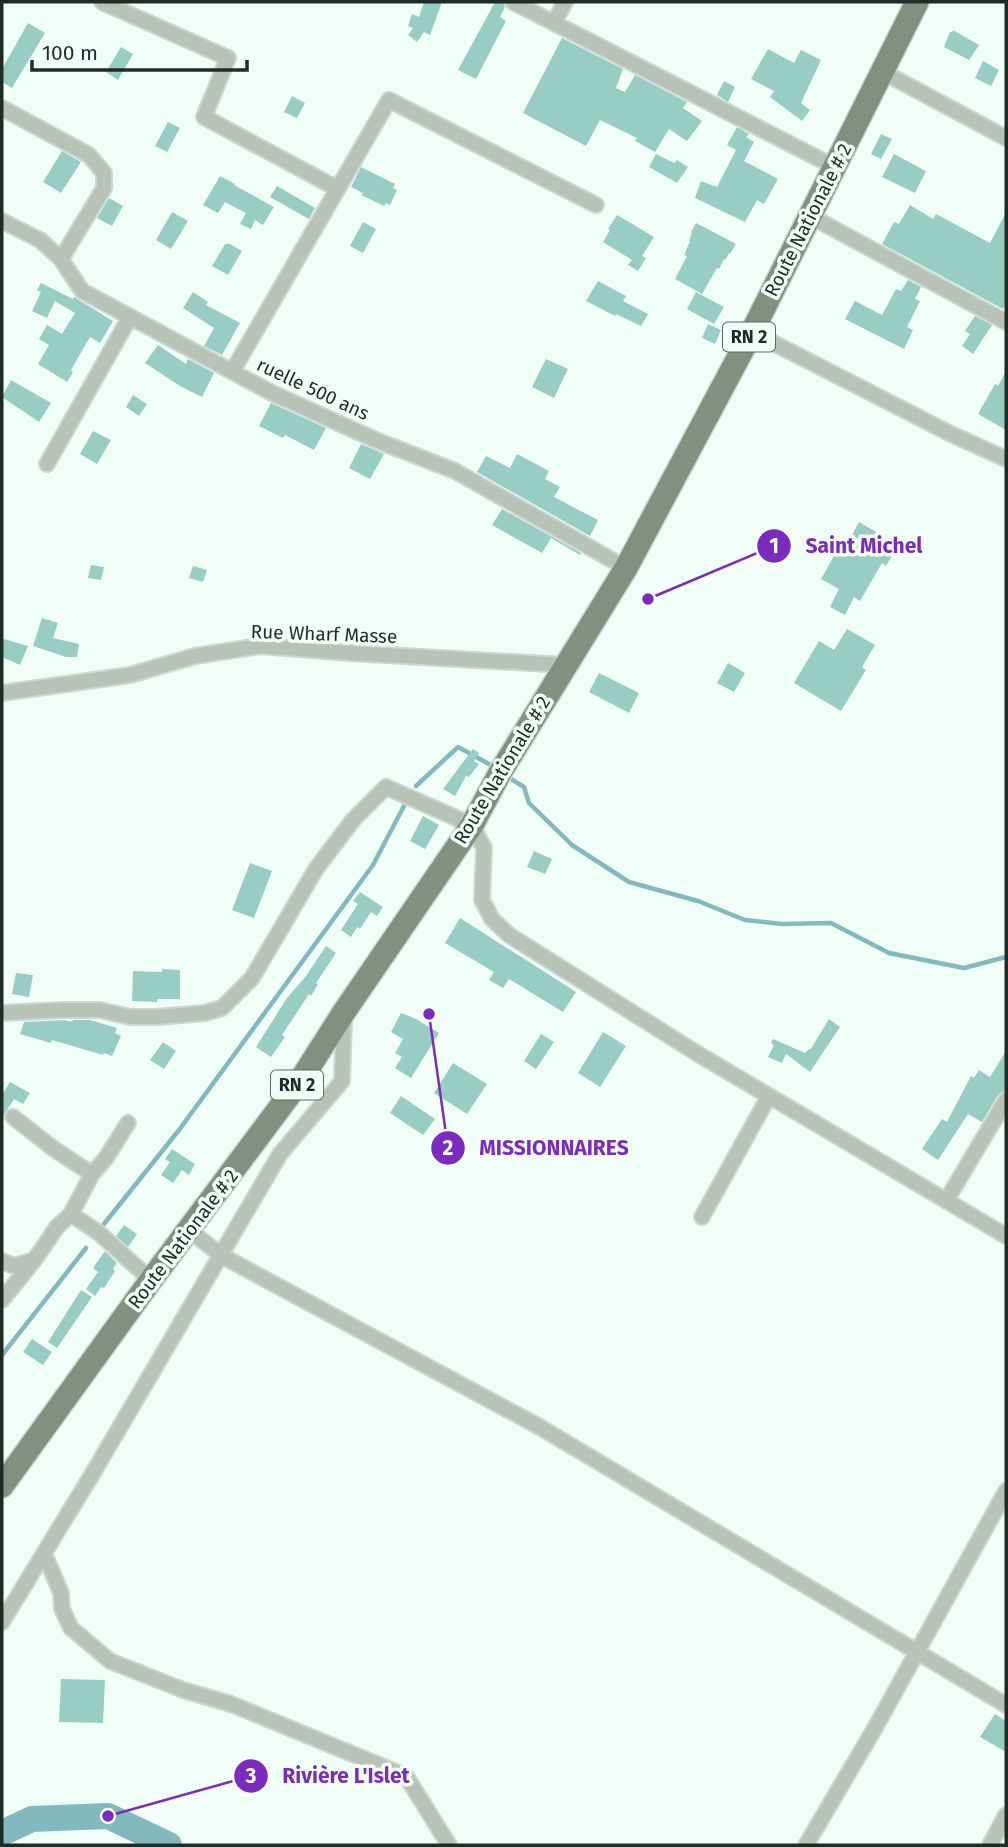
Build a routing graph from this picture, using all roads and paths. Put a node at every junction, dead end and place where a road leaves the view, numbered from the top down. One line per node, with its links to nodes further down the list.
1 (102, 2): 10 (street)
2 (513, 2): 5 (street)
3 (565, 2): 5 (street)
4 (917, 2): 6 (main road, Route Nationale # 2 / RN 2)
5 (554, 23): 9 (street)
6 (883, 72): 8 (street); 9 (main road, Route Nationale # 2 / RN 2)
7 (2, 108): 14 (street)
8 (1006, 138)
9 (835, 167): 12 (main road, Route Nationale # 2 / RN 2)
10 (338, 189): 11 (street); 18 (street)
11 (596, 205)
12 (810, 216): 16 (street); 17 (main road, Route Nationale # 2 / RN 2)
13 (2, 221): 14 (street, ruelle 500 ans)
14 (61, 259): 15 (street, ruelle 500 ans)
15 (130, 317): 18 (street, ruelle 500 ans); 20 (street)
16 (1006, 322)
17 (752, 332): 19 (street); 21 (main road, Route Nationale # 2 / RN 2)
18 (232, 372): 21 (street, ruelle 500 ans)
19 (1006, 459)
20 (47, 464)
21 (626, 568): 22 (main road, Route Nationale # 2 / RN 2)
22 (565, 665): 23 (street, Rue Wharf Masse); 24 (main road, Route Nationale # 2 / RN 2)
23 (2, 693)
24 (472, 825): 25 (main road, Route Nationale # 2 / RN 2); 26 (street); 27 (street)
25 (344, 1012): 35 (main road, Route Nationale # 2 / RN 2); 37 (street)
26 (2, 1013)
27 (769, 1096): 32 (street); 34 (street)
28 (1006, 1100): 32 (street)
29 (13, 1117): 31 (street)
30 (128, 1124): 31 (street)
31 (92, 1174): 33 (street)
32 (946, 1201): 36 (street)
33 (71, 1214): 38 (street); 40 (street)
34 (702, 1217)
35 (189, 1230): 37 (street); 40 (main road, Route Nationale # 2 / RN 2)
36 (1006, 1236)
37 (222, 1256): 44 (street); 46 (street)
38 (35, 1259): 39 (street); 41 (street)
39 (2, 1261)
40 (151, 1280): 42 (main road, Route Nationale # 2 / RN 2)
41 (2, 1300)
42 (2, 1486)
43 (1006, 1491): 46 (street)
44 (44, 1553): 45 (street); 49 (street)
45 (2, 1622)
46 (917, 1652): 47 (street); 50 (street)
47 (1006, 1705)
48 (1006, 1815): 51 (street)
49 (449, 1845)
50 (806, 1845)
51 (990, 1845)

